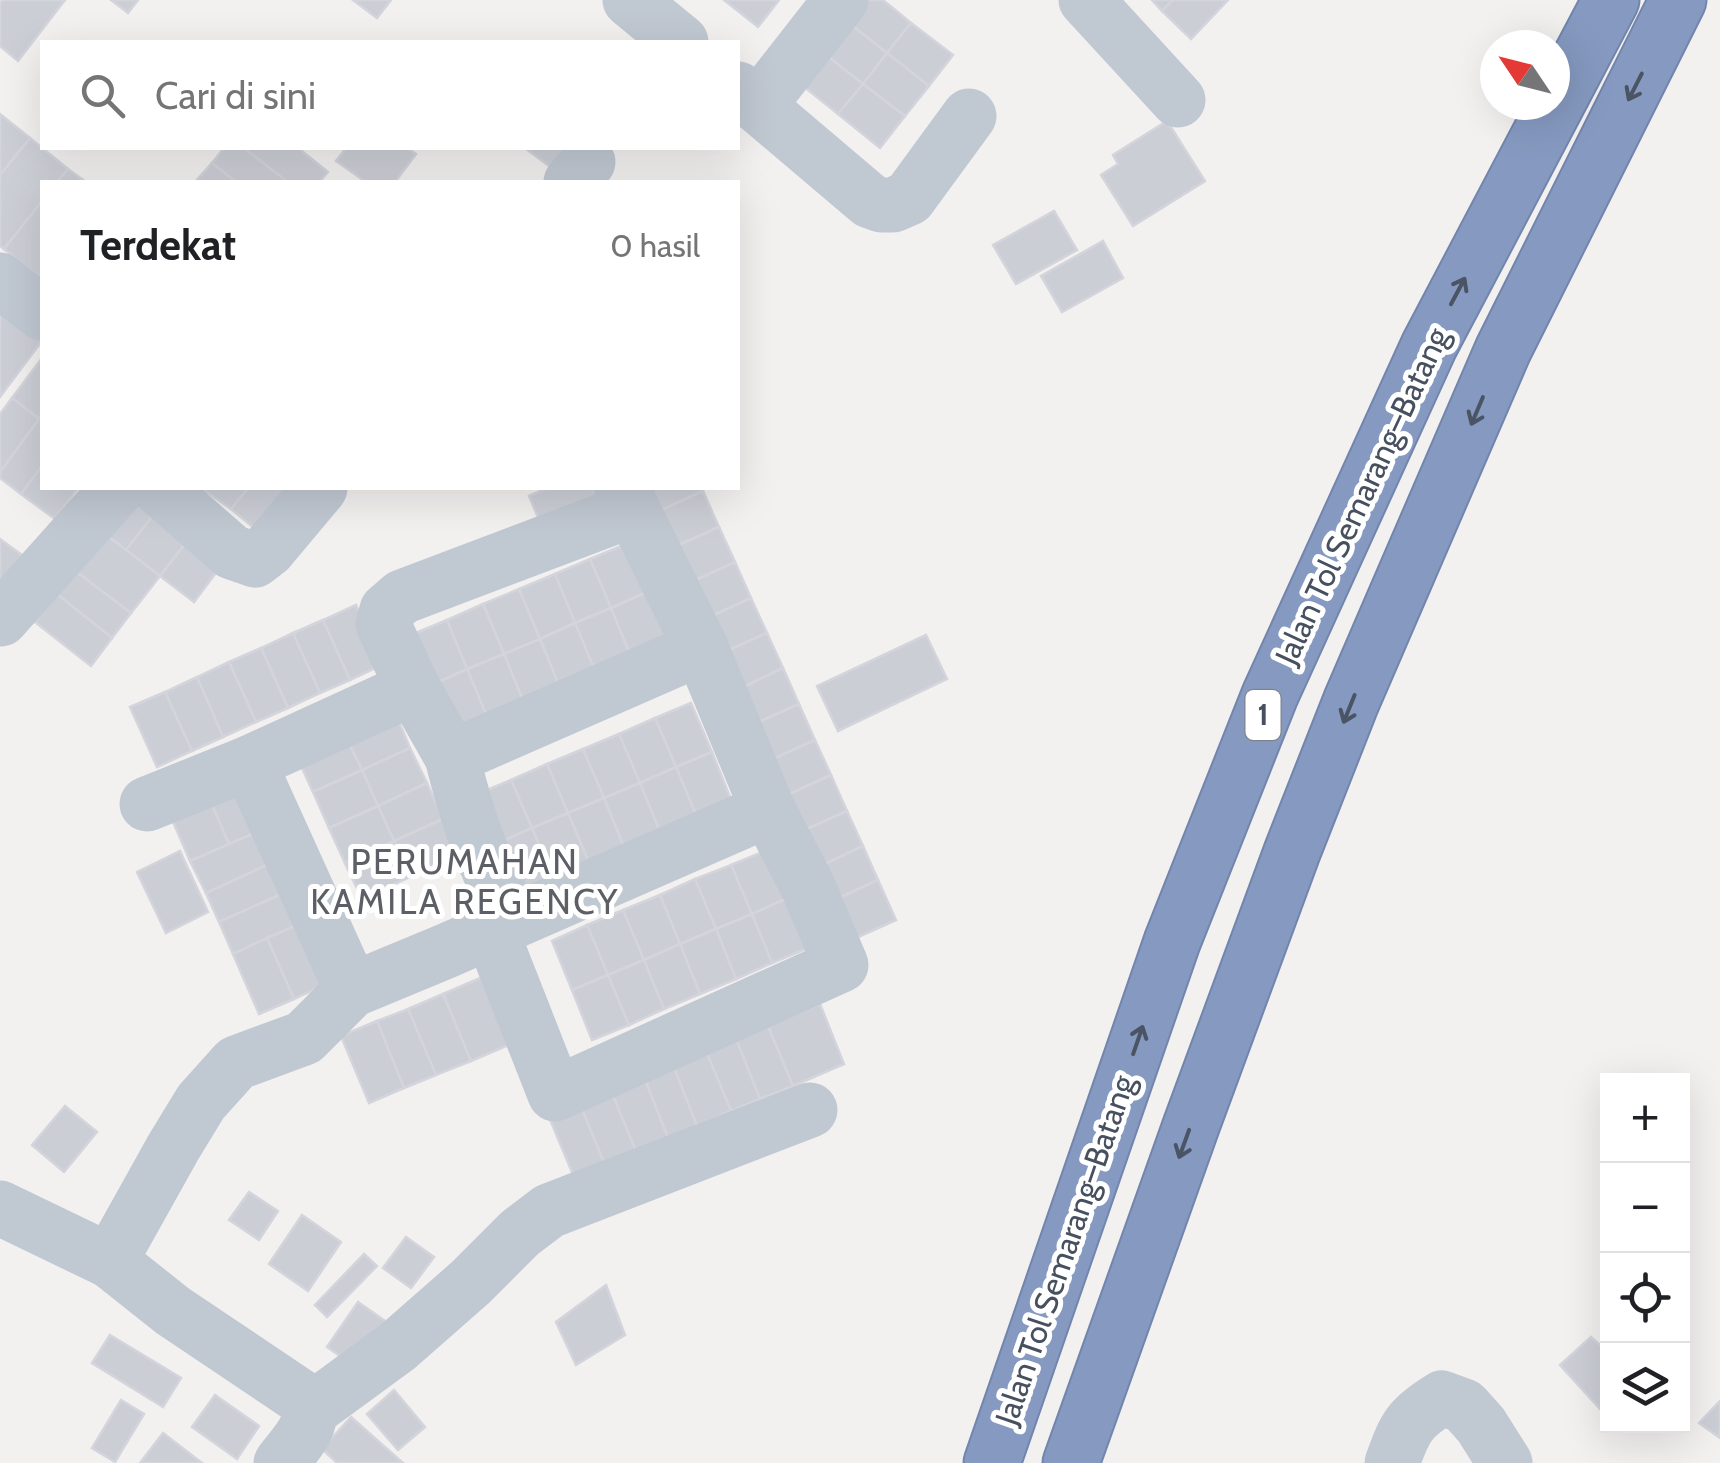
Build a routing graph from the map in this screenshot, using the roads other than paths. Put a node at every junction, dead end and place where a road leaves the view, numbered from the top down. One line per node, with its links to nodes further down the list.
1 (630, 0): 6 (street)
2 (841, 0): 7 (street)
3 (1086, 0): 8 (street)
4 (1611, 0): 30 (highway, Jalan Tol Semarang–Batang / 1, one-way to 4)
5 (1678, 0): 31 (highway, Jalan Tol Semarang–Batang, one-way to 31)
6 (679, 40)
7 (748, 98): 9 (street)
8 (1178, 100)
9 (969, 116)
10 (0, 280): 11 (street)
11 (40, 311)
12 (116, 490): 16 (street)
13 (161, 490): 14 (street)
14 (318, 490)
15 (627, 498): 17 (street); 18 (street)
16 (1, 619)
17 (701, 648): 19 (street); 22 (street)
18 (413, 688): 19 (street); 20 (street)
19 (452, 757): 23 (street)
20 (250, 763): 21 (street); 24 (street)
21 (148, 804)
22 (768, 810): 23 (street); 23 (street)
23 (491, 931): 24 (street)
24 (352, 990): 27 (street)
25 (810, 1110): 28 (street)
26 (0, 1208): 27 (street)
27 (110, 1262): 28 (street)
28 (311, 1410): 29 (street)
29 (282, 1463)
30 (992, 1463)
31 (1071, 1463)
32 (1392, 1463): 33 (street)
33 (1506, 1463)

